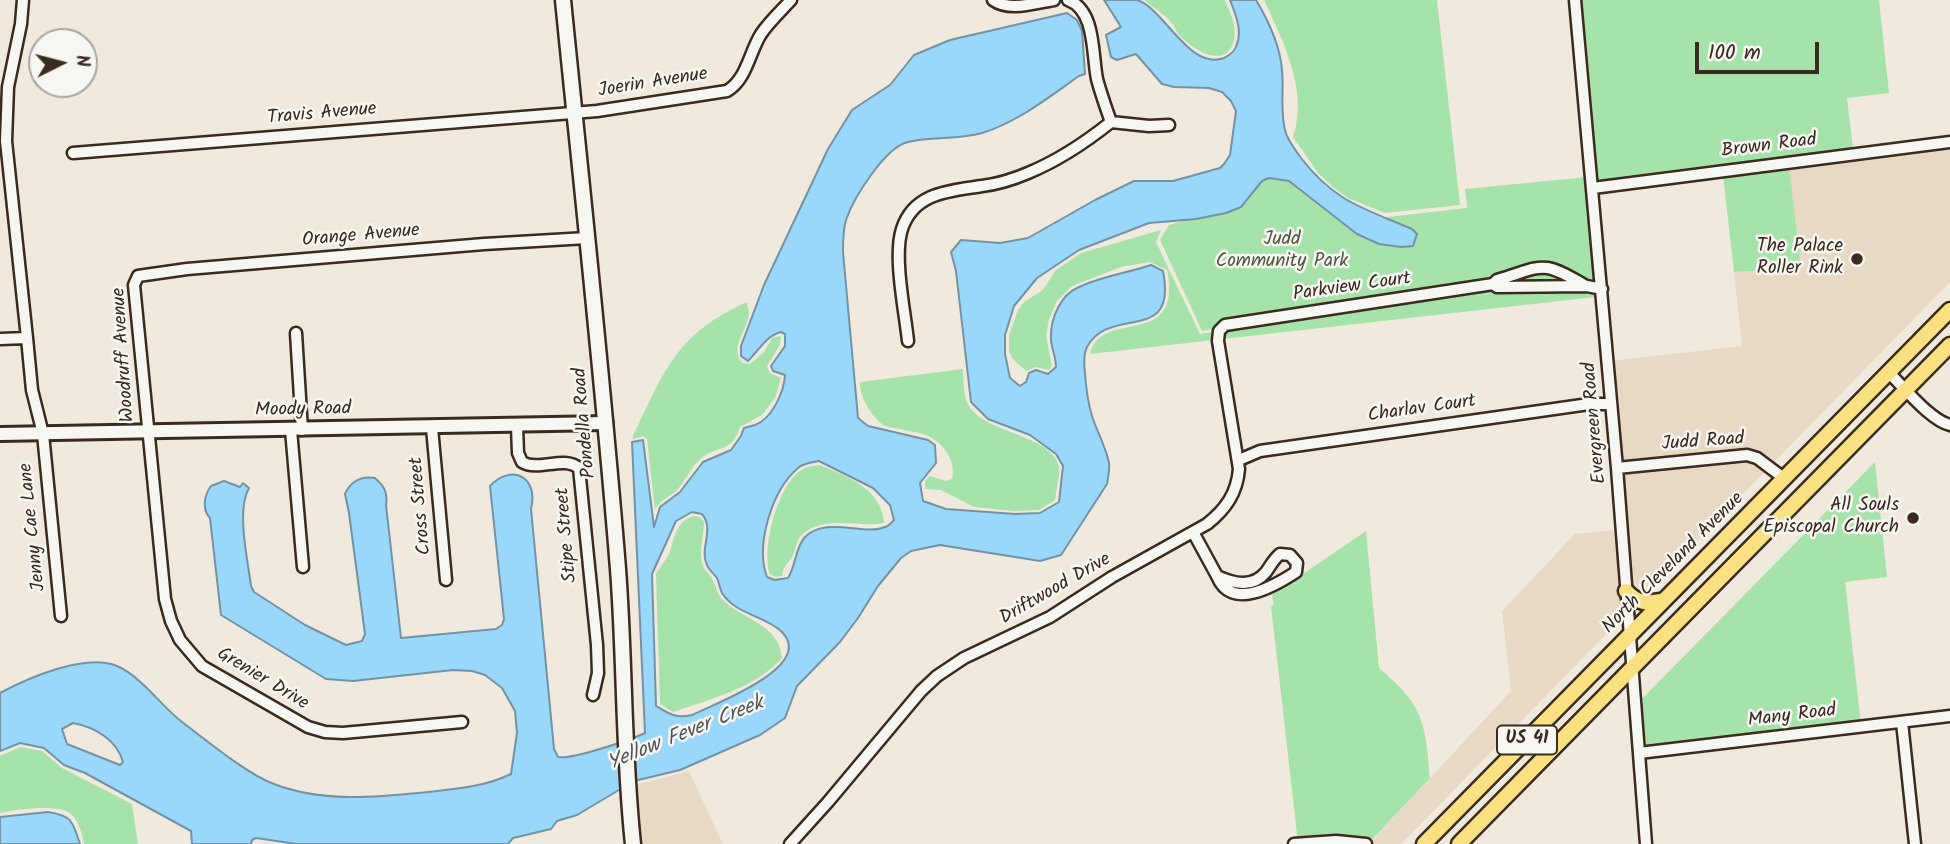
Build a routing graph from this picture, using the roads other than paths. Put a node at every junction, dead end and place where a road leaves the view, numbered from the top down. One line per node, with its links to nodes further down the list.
1 (23, 0): 22 (street, Jenny Cae Lane)
2 (563, 0): 8 (main road, Pondella Road)
3 (791, 0): 8 (street, Joerin Avenue)
4 (993, 0): 5 (street)
5 (1054, 0)
6 (1068, 0): 9 (street)
7 (1575, 0): 13 (street, Evergreen Road)
8 (575, 112): 12 (street, Travis Avenue); 14 (main road, Pondella Road)
9 (1111, 122): 10 (street); 24 (street)
10 (1169, 125)
11 (1950, 142): 13 (street, Brown Road)
12 (73, 153)
13 (1593, 188): 18 (street, Evergreen Road)
14 (587, 237): 15 (street, Orange Avenue); 29 (main road, Pondella Road)
15 (138, 276): 34 (street, Woodruff Avenue)
16 (1493, 284): 17 (street, Parkview Court); 17 (street, Parkview Court); 20 (street, Parkview Court)
17 (1587, 286): 18 (street, Parkview Court)
18 (1602, 289): 28 (street, Evergreen Road)
19 (1950, 310): 26 (main road, North Cleveland Avenue / US 41)
20 (1219, 331): 37 (street, Driftwood Drive)
21 (296, 333): 33 (street)
22 (27, 338): 23 (street); 36 (street, Jenny Cae Lane)
23 (0, 339)
24 (908, 341)
25 (1950, 345): 27 (main road, US 41)
26 (1889, 373): 27 (street); 39 (main road, North Cleveland Avenue / US 41)
27 (1907, 389): 30 (street); 50 (main road, US 41)
28 (1611, 404): 37 (street, Charlav Court); 38 (street, Evergreen Road)
29 (606, 424): 31 (street, Moody Road); 58 (main road, Pondella Road)
30 (1950, 425)
31 (516, 426): 32 (street, Moody Road); 51 (street, Stipe Street)
32 (432, 428): 33 (street, Moody Road); 44 (street, Cross Street)
33 (296, 430): 34 (street, Moody Road); 41 (street)
34 (149, 432): 36 (street, Moody Road); 53 (street, Grenier Drive)
35 (0, 434): 36 (street, Moody Road)
36 (43, 434): 48 (street, Jenny Cae Lane)
37 (1239, 460): 40 (street, Driftwood Drive)
38 (1617, 468): 39 (street, Judd Road); 46 (street, Evergreen Road)
39 (1785, 479): 47 (main road, North Cleveland Avenue / US 41)
40 (1193, 532): 42 (street); 59 (street, Driftwood Drive)
41 (303, 567)
42 (1217, 576): 43 (street); 45 (street)
43 (1261, 577): 45 (street); 45 (street)
44 (446, 580)
45 (1267, 587)
46 (1626, 591): 47 (main road); 49 (street, Evergreen Road)
47 (1665, 599): 49 (main road, North Cleveland Avenue / US 41)
48 (61, 616)
49 (1629, 636): 50 (street, Evergreen Road); 56 (main road, North Cleveland Avenue / US 41)
50 (1631, 668): 55 (street, Evergreen Road); 57 (main road, US 41)
51 (593, 695)
52 (1950, 716): 54 (street, Many Road)
53 (462, 722)
54 (1902, 722): 55 (street, Many Road); 65 (street)
55 (1639, 753): 64 (street, Evergreen Road)
56 (1505, 762): 57 (main road); 62 (main road, North Cleveland Avenue / US 41)
57 (1521, 780): 63 (main road, US 41)
58 (633, 844)
59 (790, 844)
60 (1294, 844): 61 (street)
61 (1366, 844)
62 (1424, 844)
63 (1459, 844)
64 (1646, 844)
65 (1915, 844)

